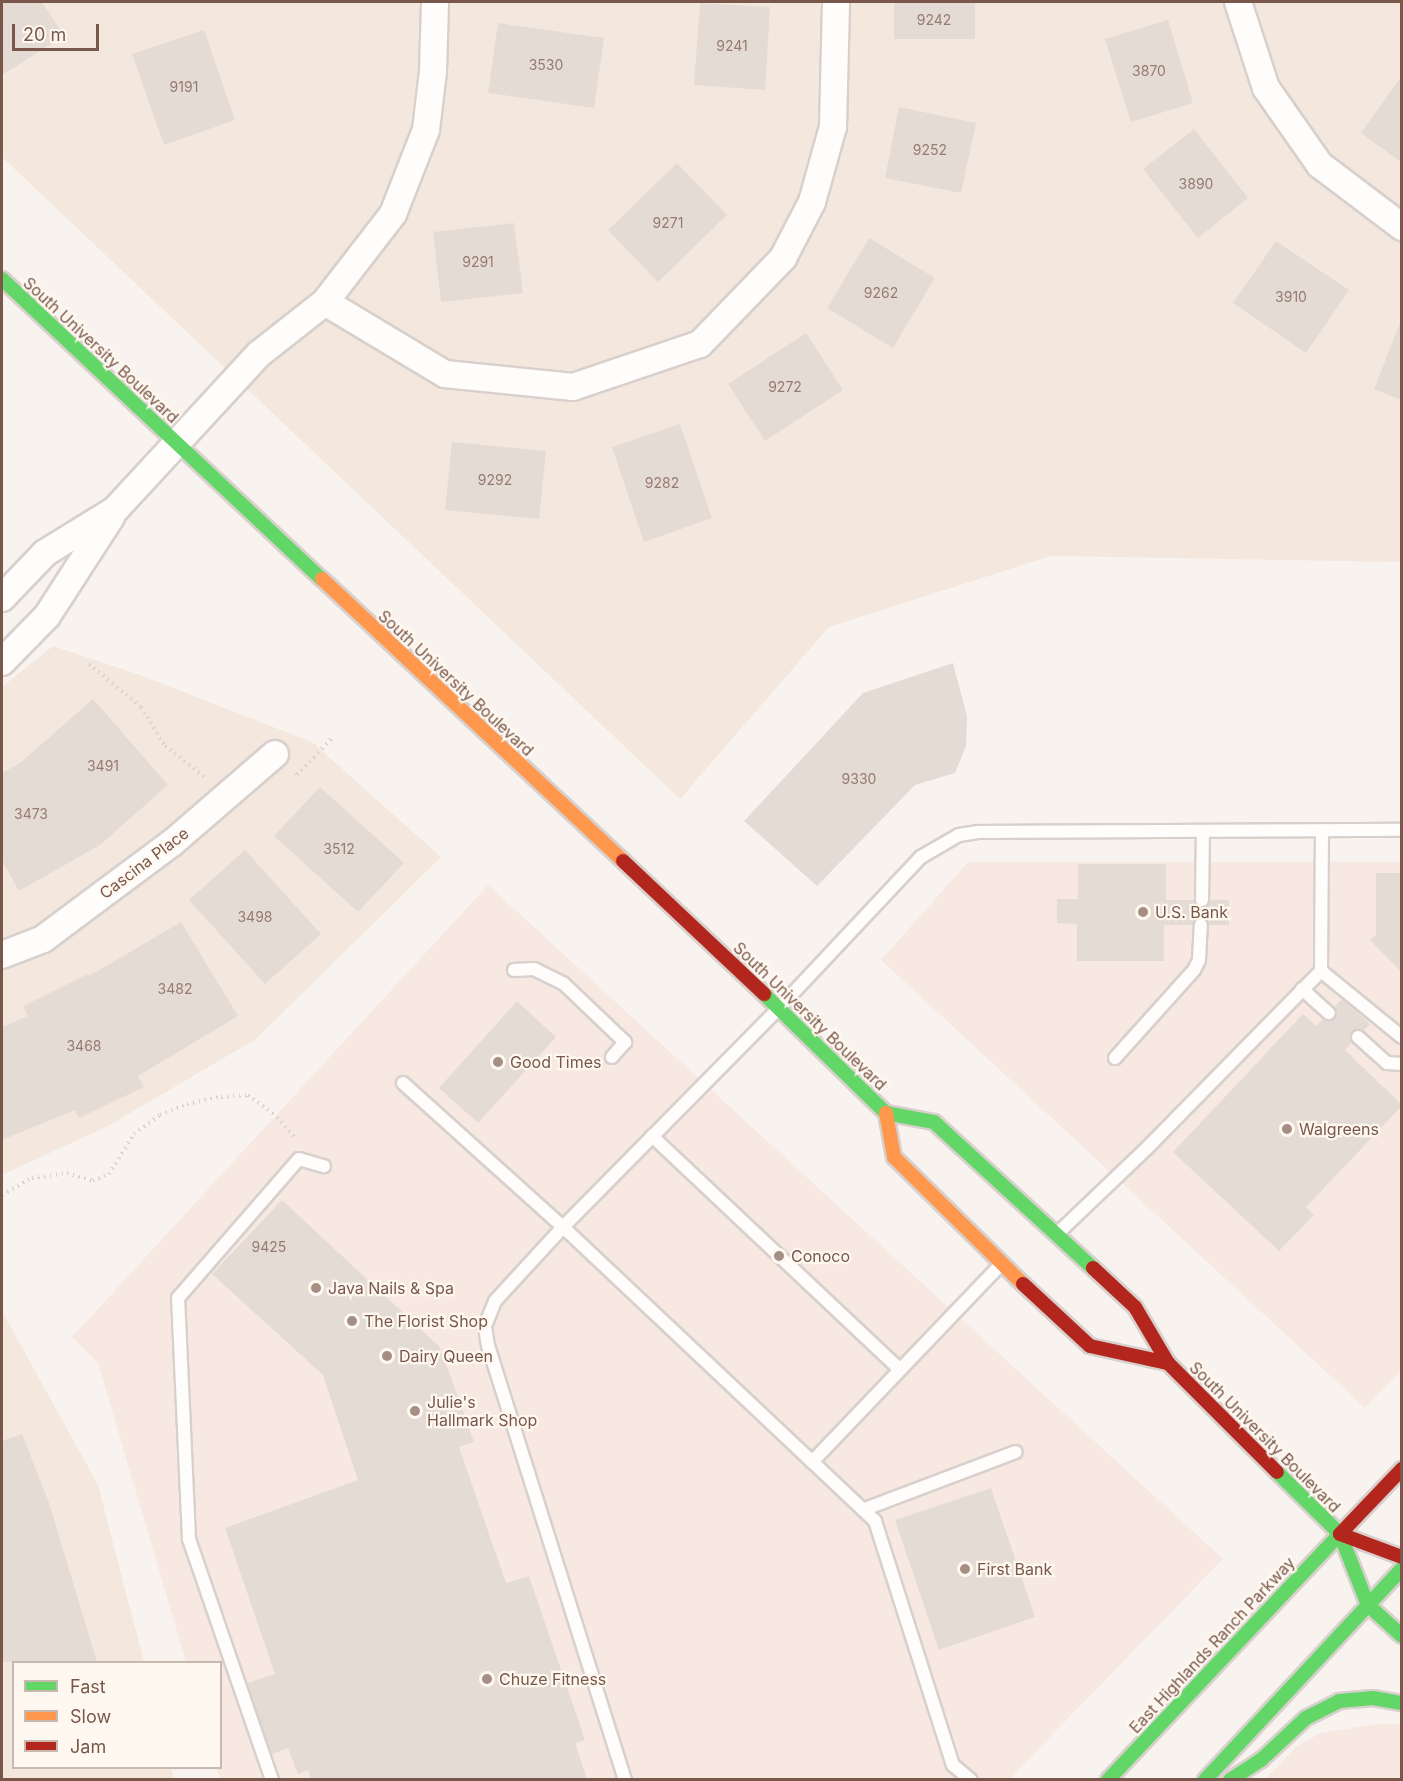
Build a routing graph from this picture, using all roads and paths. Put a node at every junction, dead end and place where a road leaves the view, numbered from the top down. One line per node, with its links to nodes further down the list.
1 (435, 2): 6 (street)
2 (836, 2): 6 (street)
3 (1238, 2): 4 (street)
4 (1401, 227)
5 (2, 279): 7 (main road, South University Boulevard)
6 (325, 302): 7 (street)
7 (176, 443): 8 (street); 23 (main road, South University Boulevard)
8 (115, 510): 9 (street); 10 (street)
9 (2, 598)
10 (2, 662)
11 (89, 664): 13 (path)
12 (275, 754): 13 (street, Cascina Place)
13 (224, 798): 19 (street, Cascina Place)
14 (1322, 830): 15 (lane); 16 (lane); 21 (lane)
15 (1401, 830)
16 (1203, 831): 17 (lane); 23 (lane)
17 (1202, 900)
18 (1201, 925): 28 (lane)
19 (2, 955)
20 (514, 970): 27 (lane)
21 (1321, 970): 22 (lane); 26 (lane)
22 (1302, 989): 24 (lane); 37 (lane)
23 (778, 1008): 31 (main road, South University Boulevard); 32 (lane)
24 (1329, 1013)
25 (1358, 1036): 29 (lane)
26 (1401, 1037)
27 (612, 1057)
28 (1115, 1058)
29 (1401, 1065)
30 (403, 1083): 36 (lane)
31 (886, 1113): 37 (main road, South University Boulevard); 38 (main road, South University Boulevard)
32 (652, 1136): 36 (lane); 40 (lane)
33 (299, 1159): 34 (lane); 35 (path); 51 (lane)
34 (324, 1166)
35 (2, 1195)
36 (562, 1227): 42 (lane); 52 (lane)
37 (1056, 1235): 39 (main road, South University Boulevard)
38 (1001, 1264): 39 (main road, South University Boulevard); 40 (lane)
39 (1168, 1363): 45 (main road, South University Boulevard)
40 (899, 1369): 42 (lane)
41 (1016, 1452): 44 (lane)
42 (812, 1462): 44 (lane)
43 (1401, 1469): 45 (main road, East Highlands Ranch Parkway)
44 (865, 1509): 53 (lane)
45 (1340, 1534): 46 (main road, South University Boulevard); 48 (main road, South University Boulevard); 54 (main road, East Highlands Ranch Parkway)
46 (1401, 1557)
47 (1401, 1569): 48 (main road)
48 (1368, 1605): 49 (main road, South University Boulevard); 55 (main road)
49 (1401, 1636)
50 (1401, 1703): 56 (main road)
51 (272, 1779)
52 (625, 1779)
53 (971, 1779)
54 (1108, 1779)
55 (1205, 1779)
56 (1230, 1779)

